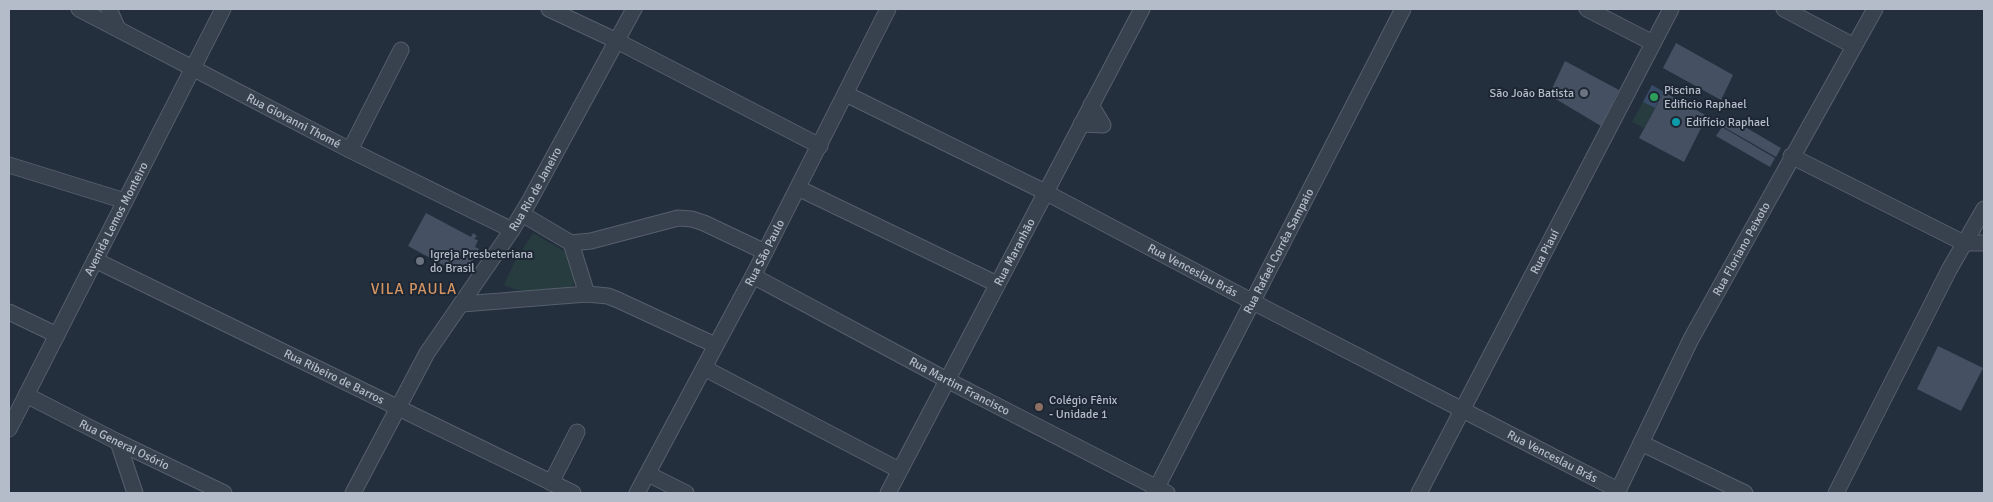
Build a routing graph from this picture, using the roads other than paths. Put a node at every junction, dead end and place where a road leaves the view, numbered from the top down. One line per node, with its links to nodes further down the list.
1 (79, 9): 13 (street, Rua Giovanni Thomé)
2 (109, 9): 13 (street)
3 (223, 9): 18 (street, Avenida Lemos Monteiro)
4 (549, 9): 14 (street)
5 (634, 9): 14 (street, Rua Rio de Janeiro)
6 (888, 9): 19 (street, Rua São Paulo)
7 (1142, 9): 25 (street, Rua Maranhão)
8 (1404, 9): 38 (street, Rua Rafael Corrêa Sampaio)
9 (1587, 9): 15 (street)
10 (1671, 9): 15 (street, Rua Piauí)
11 (1784, 9): 16 (street)
12 (1874, 9): 16 (street, Rua Floriano Peixoto)
13 (118, 29): 18 (street, Rua Giovanni Thomé)
14 (617, 41): 20 (street); 28 (street, Rua Rio de Janeiro)
15 (1653, 43): 47 (street, Rua Piauí)
16 (1854, 46): 22 (street, Rua Floriano Peixoto)
17 (401, 50): 21 (street)
18 (193, 68): 21 (street, Rua Giovanni Thomé); 26 (street, Avenida Lemos Monteiro)
19 (846, 94): 20 (street, Rua São Paulo); 25 (street, Rua Venceslau Brás)
20 (820, 146): 24 (street, Rua São Paulo)
21 (350, 150): 29 (street, Rua Giovanni Thomé)
22 (1791, 156): 30 (street); 51 (street, Rua Floriano Peixoto)
23 (9, 165): 26 (street)
24 (798, 188): 33 (street, Rua São Paulo); 36 (street)
25 (1045, 192): 36 (street, Rua Maranhão); 38 (street, Rua Venceslau Brás)
26 (125, 201): 34 (street, Avenida Lemos Monteiro)
27 (1984, 209): 30 (street)
28 (522, 214): 29 (street, Rua Rio de Janeiro); 31 (street)
29 (512, 230): 39 (street, Rua Rio de Janeiro)
30 (1964, 242): 32 (street); 66 (street)
31 (571, 243): 33 (street); 37 (street)
32 (1984, 243)
33 (765, 252): 35 (street, Rua São Paulo)
34 (96, 260): 41 (street, Avenida Lemos Monteiro); 46 (street, Rua Ribeiro de Barros)
35 (753, 276): 42 (street, Rua São Paulo); 44 (street, Rua Martim Francisco)
36 (997, 284): 44 (street, Rua Maranhão)
37 (587, 294): 39 (street); 42 (street)
38 (1253, 302): 47 (street, Rua Venceslau Brás); 55 (street, Rua Rafael Corrêa Sampaio)
39 (462, 304): 46 (street, Rua Rio de Janeiro)
40 (9, 312): 41 (street)
41 (57, 335): 45 (street, Avenida Lemos Monteiro)
42 (715, 346): 43 (street, Rua São Paulo)
43 (704, 368): 52 (street); 53 (street, Rua São Paulo)
44 (947, 380): 52 (street, Rua Maranhão); 55 (street, Rua Martim Francisco)
45 (26, 394): 48 (street, Avenida Lemos Monteiro); 50 (street, Rua General Osório)
46 (397, 408): 54 (street, Rua Ribeiro de Barros); 59 (street, Rua Rio de Janeiro)
47 (1462, 410): 56 (street, Rua Venceslau Brás); 64 (street, Rua Piauí)
48 (9, 429)
49 (577, 432): 54 (street)
50 (118, 442): 57 (street); 58 (street, Rua General Osório)
51 (1641, 443): 56 (street, Rua Floriano Peixoto); 65 (street)
52 (899, 470): 63 (street, Rua Maranhão)
53 (648, 474): 61 (street, Rua São Paulo); 62 (street)
54 (551, 483): 60 (street, Rua Ribeiro de Barros)
55 (1159, 492)
56 (1618, 492)
57 (135, 493)
58 (224, 493)
59 (353, 493)
60 (573, 493)
61 (637, 493)
62 (686, 493)
63 (888, 493)
64 (1419, 493)
65 (1745, 493)
66 (1836, 493)

